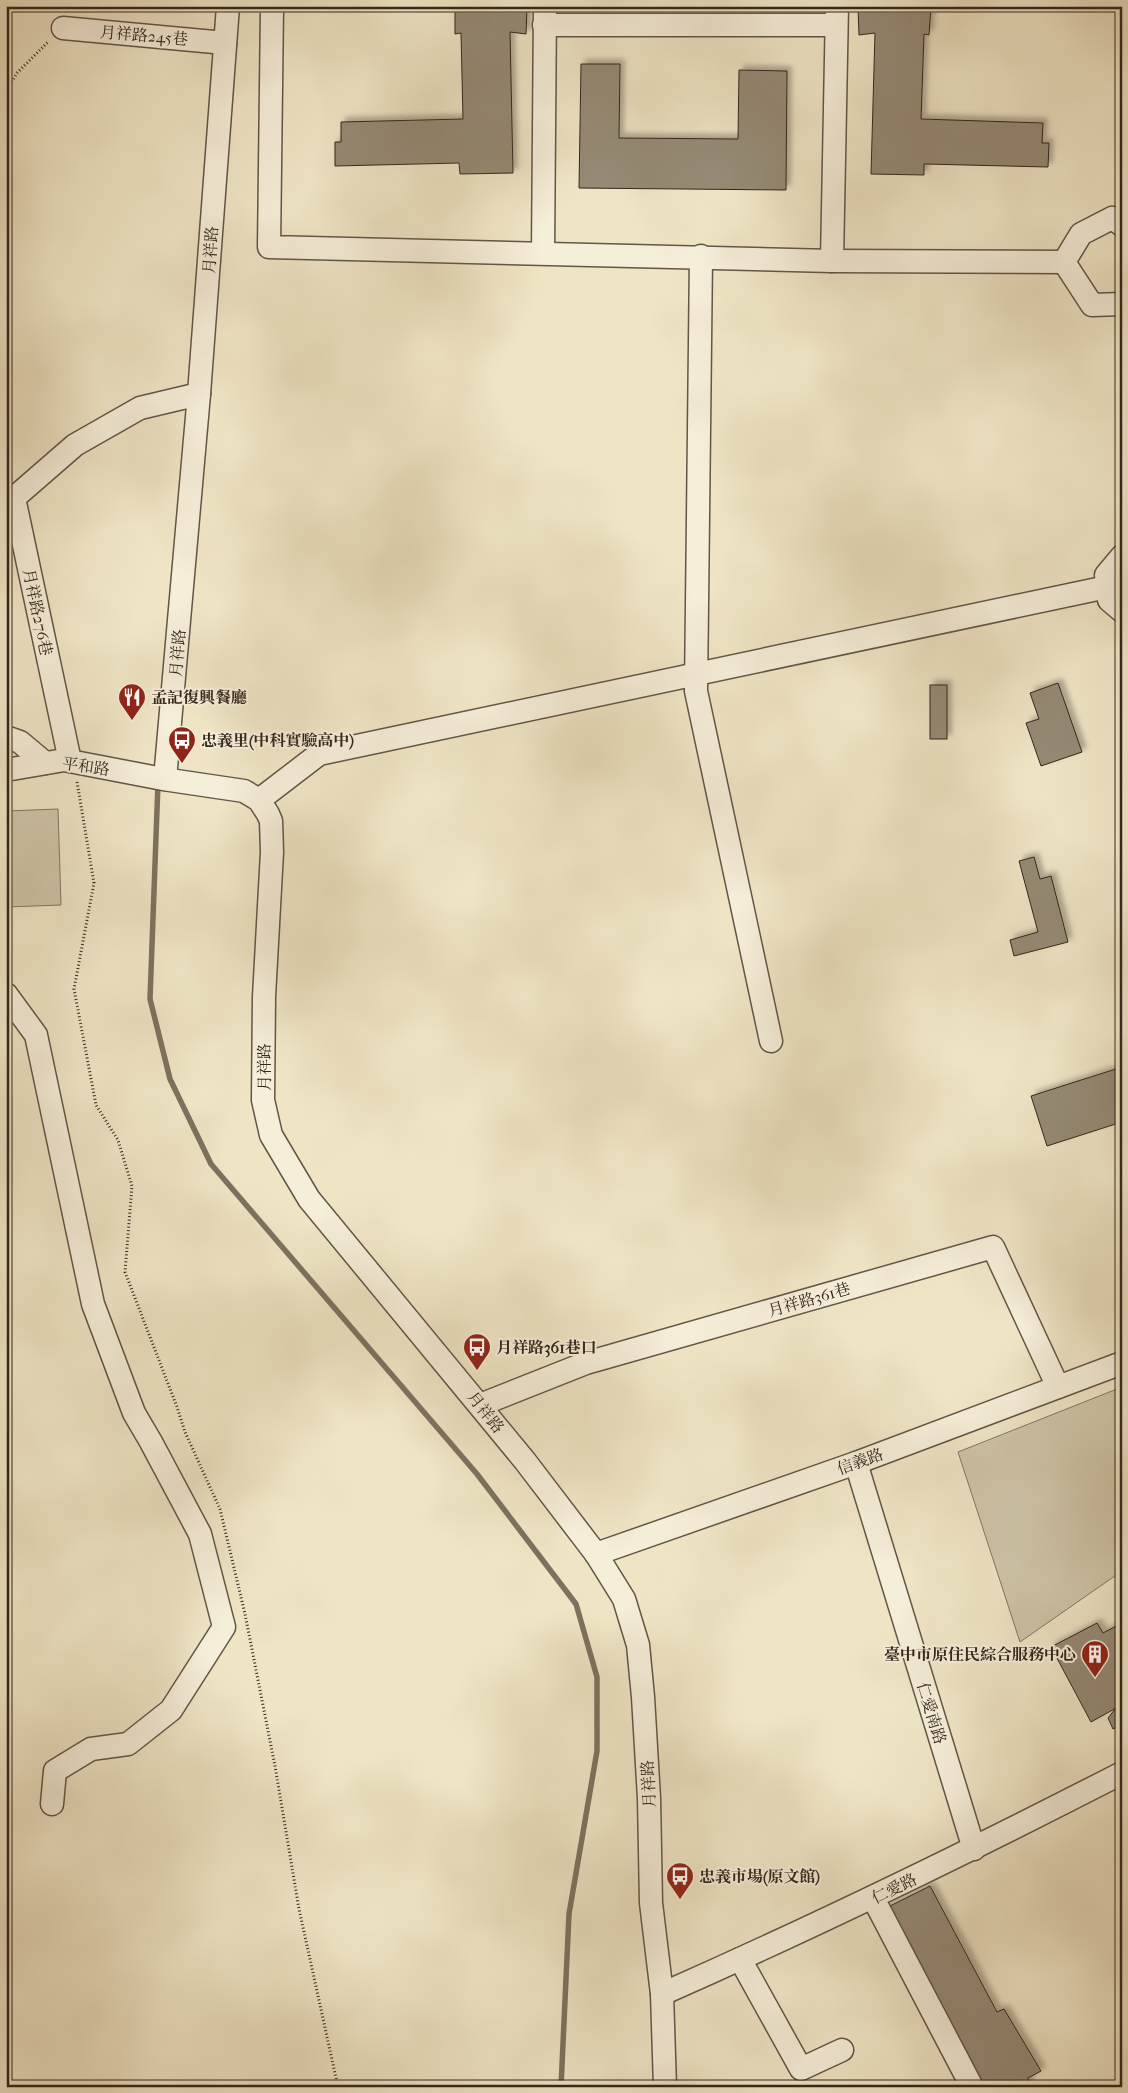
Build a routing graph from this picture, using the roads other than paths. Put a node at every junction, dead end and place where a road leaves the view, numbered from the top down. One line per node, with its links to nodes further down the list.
1 (228, 6): 6 (street, 月祥路)
2 (272, 6): 8 (street)
3 (545, 16): 4 (street); 8 (street)
4 (837, 16): 10 (street)
5 (63, 28): 6 (street, 月祥路245巷)
6 (225, 42): 13 (street, 月祥路)
7 (1122, 224): 11 (street)
8 (543, 253): 9 (street)
9 (701, 256): 10 (street); 17 (street)
10 (832, 262): 11 (street)
11 (1064, 262): 12 (street)
12 (1122, 304)
13 (194, 395): 19 (street, 月祥路276巷); 22 (street, 月祥路)
14 (1122, 556): 15 (street)
15 (1108, 587): 16 (street); 17 (street)
16 (1122, 611)
17 (696, 675): 23 (street); 25 (street)
18 (6, 737): 20 (street)
19 (72, 762): 20 (street, 平和路); 22 (street, 平和路)
20 (45, 763): 21 (street, 平和路)
21 (6, 770)
22 (160, 778): 23 (street)
23 (259, 800): 28 (street, 月祥路)
24 (6, 994): 32 (street)
25 (771, 1041)
26 (1122, 1363): 27 (street, 信義路)
27 (1058, 1386): 28 (street, 月祥路361巷); 29 (street, 信義路)
28 (480, 1405): 30 (street, 月祥路)
29 (856, 1463): 30 (street, 信義路); 33 (street, 仁愛南路)
30 (596, 1554): 36 (street, 月祥路)
31 (1122, 1773): 33 (street, 仁愛路)
32 (52, 1804)
33 (974, 1849): 34 (street, 仁愛路)
34 (873, 1898): 35 (street, 仁愛路); 39 (street)
35 (740, 1959): 36 (street, 仁愛路); 37 (street)
36 (662, 1994): 38 (street, 月祥路)
37 (842, 2050)
38 (665, 2087)
39 (972, 2087)

